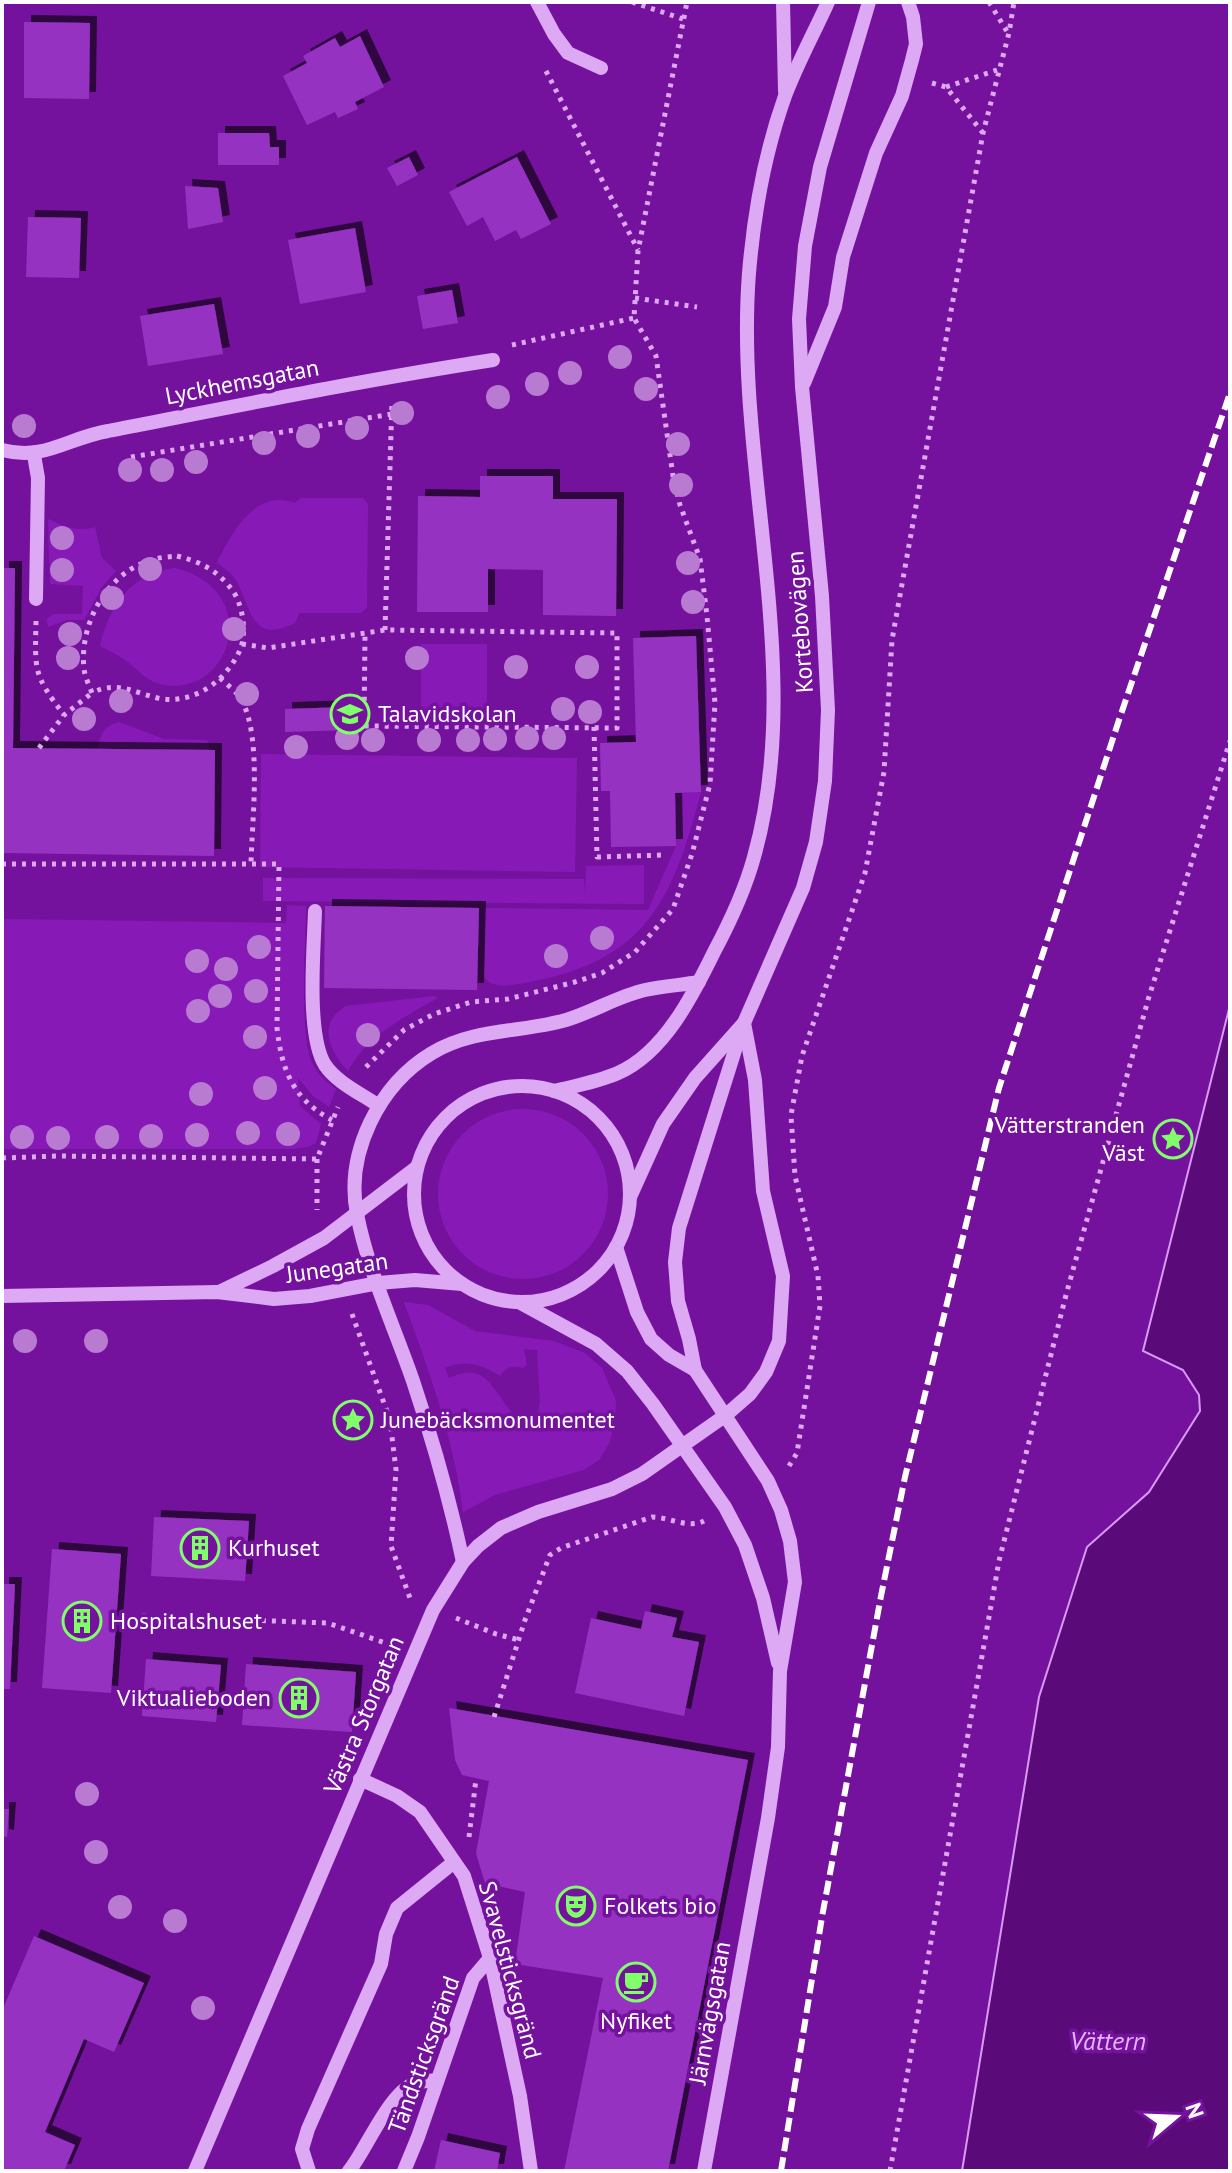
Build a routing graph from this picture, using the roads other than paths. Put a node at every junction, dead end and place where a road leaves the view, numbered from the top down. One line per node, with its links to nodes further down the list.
1 (537, 2): 6 (street)
2 (783, 2): 7 (street)
3 (828, 2): 7 (street, Kortebovägen)
4 (869, 2): 9 (street, Kortebovägen)
5 (908, 2): 9 (street)
6 (601, 68)
7 (785, 95): 14 (street, Kortebovägen)
8 (493, 360): 11 (street, Lyckhemsgatan)
9 (802, 387): 15 (street, Kortebovägen)
10 (2, 450): 11 (street, Lyckhemsgatan)
11 (34, 455): 12 (street)
12 (36, 599)
13 (315, 911): 17 (street)
14 (699, 982): 16 (street, Kortebovägen); 17 (street)
15 (744, 1023): 19 (street, Kortebovägen); 27 (street); 28 (street, Västra Storgatan)
16 (554, 1091): 18 (street); 19 (street)
17 (379, 1106): 20 (street)
18 (417, 1167): 20 (street, Junegatan); 23 (street)
19 (630, 1197): 21 (street)
20 (356, 1212): 22 (street); 24 (street, Junegatan)
21 (616, 1247): 26 (street); 27 (street, Järnvägsgatan)
22 (378, 1283): 23 (street, Junegatan); 24 (street, Junegatan); 30 (street)
23 (462, 1284): 26 (street)
24 (217, 1292): 25 (street, Junegatan)
25 (2, 1296)
26 (519, 1302): 29 (street, Järnvägsgatan)
27 (695, 1370): 28 (street, Järnvägsgatan)
28 (726, 1415): 29 (street, Västra Storgatan); 31 (street, Järnvägsgatan)
29 (681, 1445): 30 (street, Västra Storgatan); 31 (street, Järnvägsgatan)
30 (463, 1562): 32 (street, Västra Storgatan)
31 (780, 1671): 41 (street, Järnvägsgatan)
32 (360, 1779): 33 (street, Svavelsticksgränd); 36 (street, Västra Storgatan)
33 (454, 1862): 34 (street, Svavelsticksgränd); 37 (street)
34 (490, 1958): 35 (street, Tändsticksgränd); 40 (street, Svavelsticksgränd)
35 (437, 2080): 38 (street); 39 (street, Tändsticksgränd)
36 (195, 2171)
37 (309, 2171)
38 (349, 2171)
39 (404, 2171)
40 (531, 2171)
41 (704, 2171)

